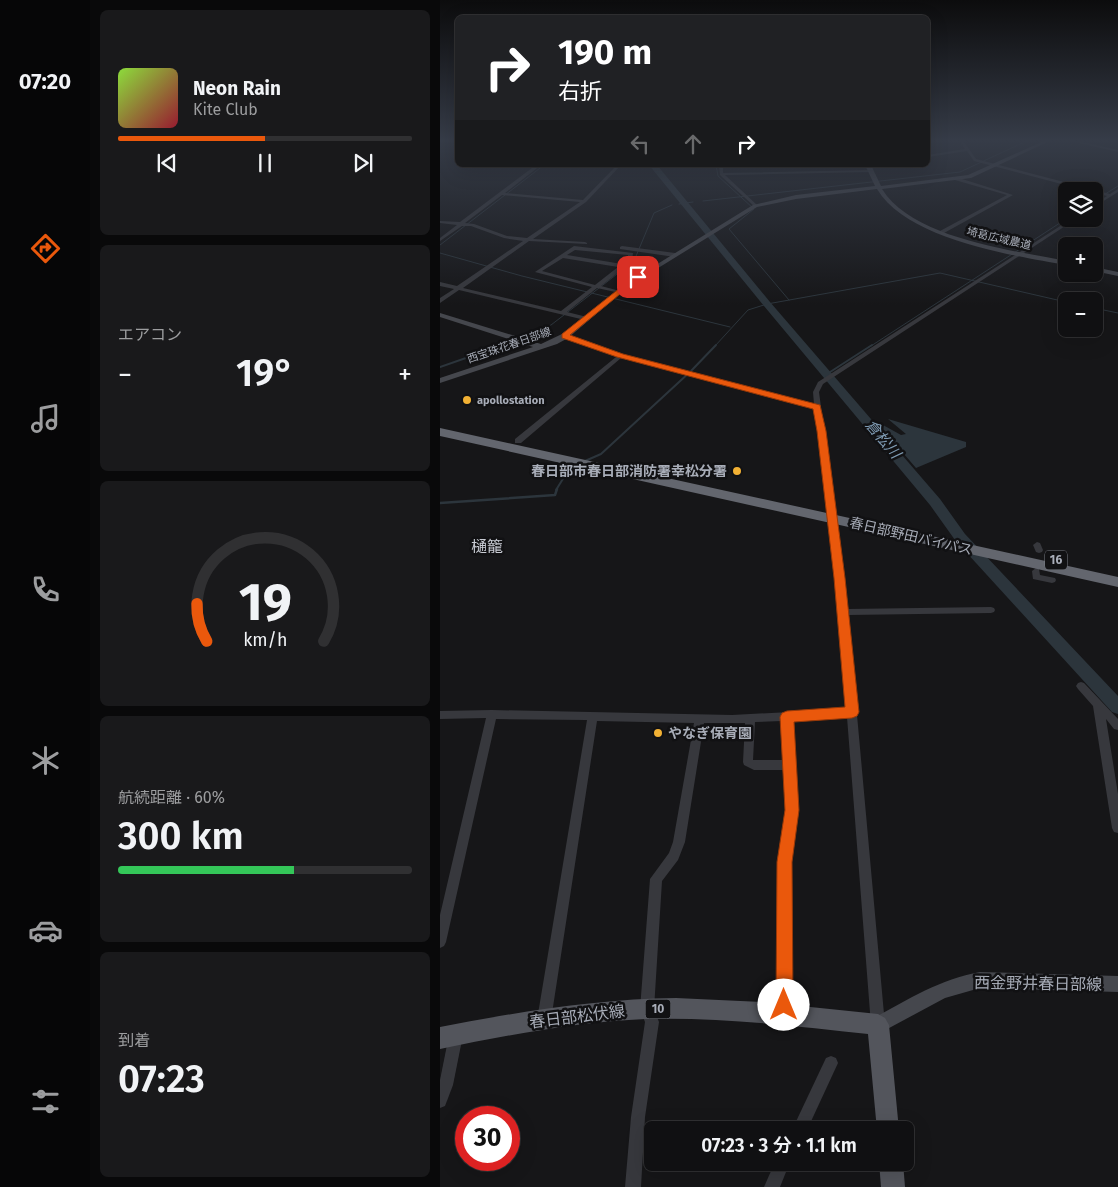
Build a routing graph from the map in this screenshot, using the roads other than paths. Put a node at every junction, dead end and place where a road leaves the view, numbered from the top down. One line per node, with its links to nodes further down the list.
1 (505, 194): 13 (street)
2 (509, 194): 10 (street)
3 (590, 194): 10 (street)
4 (743, 194): 11 (street)
5 (819, 194): 11 (main road)
6 (884, 194): 15 (main road, 埼葛広域農道)
7 (1009, 194): 15 (street)
8 (1110, 194): 9 (street)
9 (1103, 199)
10 (584, 201): 17 (street)
11 (755, 206): 19 (main road, 西宝珠花春日部線)
12 (440, 222): 13 (street)
13 (465, 224): 16 (street); 17 (street)
14 (1061, 227): 18 (street)
15 (942, 232): 18 (main road, 埼葛広域農道)
16 (440, 240)
17 (529, 240): 19 (street); 28 (street)
18 (1020, 253): 21 (main road, 埼葛広域農道); 38 (street)
19 (675, 255): 23 (main road, 西宝珠花春日部線)
20 (562, 256): 22 (street); 22 (street); 27 (street)
21 (1058, 261)
22 (623, 265): 23 (street); 27 (street)
23 (648, 270): 29 (main road, 西宝珠花春日部線)
24 (1103, 271): 25 (main road)
25 (1118, 274)
26 (440, 284): 28 (street)
27 (596, 286): 29 (street); 31 (street)
28 (460, 288): 30 (street); 31 (street)
29 (618, 292): 33 (main road, 西宝珠花春日部線)
30 (440, 301)
31 (562, 313): 33 (street)
32 (440, 315): 35 (main road)
33 (585, 318): 34 (main road, 西宝珠花春日部線)
34 (565, 336): 35 (main road, 西宝珠花春日部線); 36 (street)
35 (542, 347): 37 (main road, 西宝珠花春日部線)
36 (620, 356): 38 (street); 41 (street)
37 (440, 380)
38 (817, 407): 42 (street)
39 (440, 424): 41 (highway, 春日部野田バイパス / 16)
40 (440, 432): 42 (highway, 春日部野田バイパス / 16)
41 (518, 441): 42 (highway, 春日部野田バイパス / 16)
42 (831, 514): 43 (highway, 春日部野田バイパス / 16); 49 (street)
43 (997, 552): 45 (highway, 春日部野田バイパス / 16); 47 (highway, 春日部野田バイパス / 16)
44 (1036, 570): 46 (street)
45 (1118, 574)
46 (1052, 580)
47 (1118, 582)
48 (991, 610): 49 (street)
49 (843, 612): 52 (street)
50 (1082, 686): 51 (street)
51 (1098, 704): 59 (street); 61 (street)
52 (852, 712): 55 (street); 67 (street)
53 (492, 714): 54 (street); 56 (street); 62 (street)
54 (440, 715)
55 (787, 717): 57 (street); 60 (street)
56 (592, 718): 58 (street); 66 (street)
57 (750, 718): 58 (street); 60 (street)
58 (700, 719): 64 (street)
59 (1118, 726)
60 (789, 765): 65 (street)
61 (1118, 828)
62 (440, 942)
63 (1118, 984): 67 (main road, 西金野井春日部線)
64 (647, 1009): 65 (main road, 春日部松伏線 / 10); 66 (main road, 春日部松伏線 / 10); 75 (street)
65 (785, 1016): 67 (main road, 春日部松伏線 / 10)
66 (544, 1020): 68 (main road, 春日部松伏線 / 10)
67 (878, 1025): 72 (main road)
68 (448, 1037): 70 (street)
69 (831, 1063): 71 (street)
70 (440, 1100)
71 (802, 1121)
72 (887, 1121)
73 (779, 1171): 76 (street)
74 (892, 1171): 77 (main road)
75 (633, 1187)
76 (772, 1187)
77 (893, 1187)

